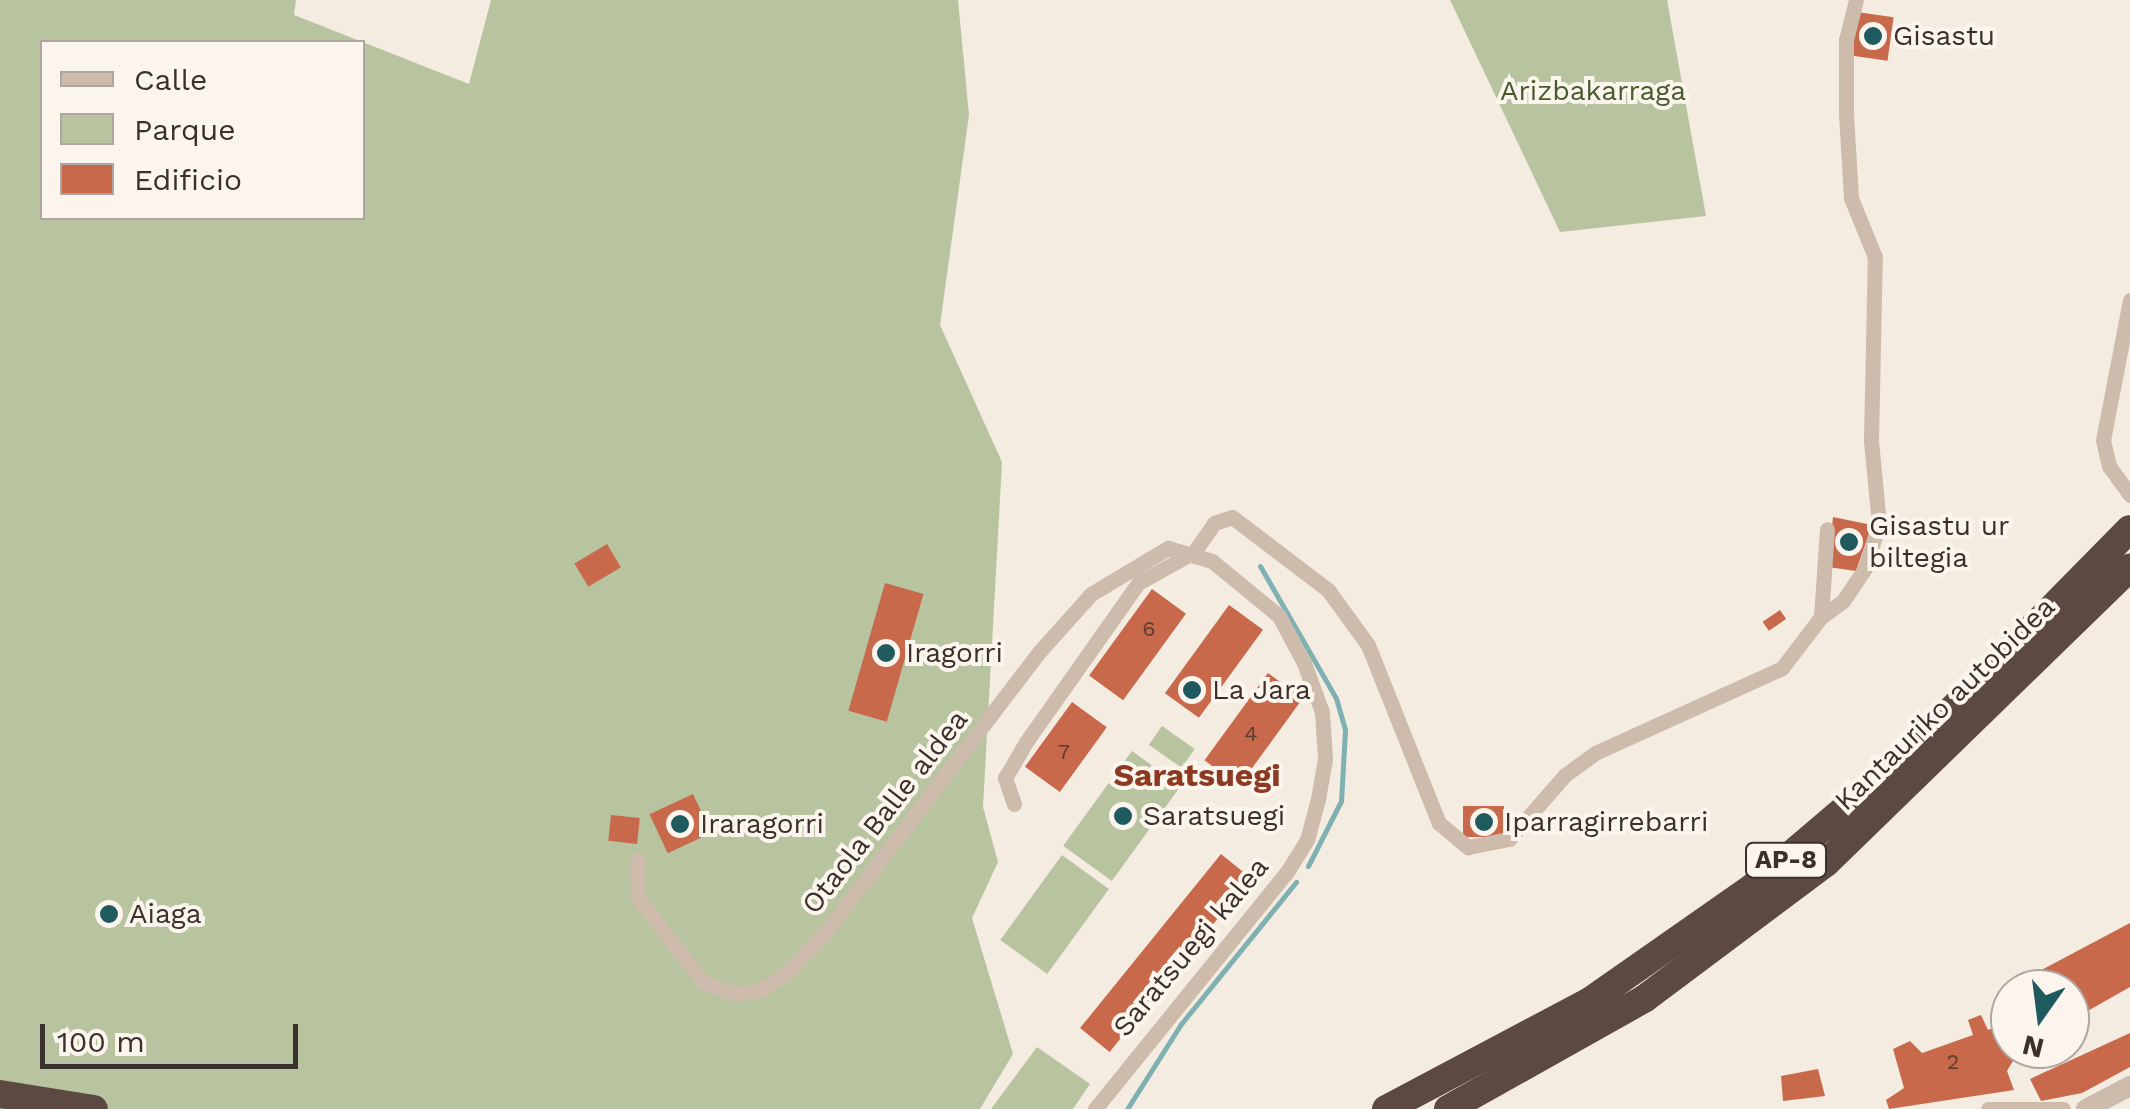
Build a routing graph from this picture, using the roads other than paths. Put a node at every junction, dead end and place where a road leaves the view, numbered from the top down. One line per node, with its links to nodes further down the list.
1 (1856, 0): 8 (street)
2 (2130, 300): 3 (street)
3 (2130, 495)
4 (1827, 529): 8 (street)
5 (2128, 531): 15 (highway, Kantauriko autobidea / AP-8)
6 (1194, 552): 8 (street); 9 (street); 10 (street, Otaola Balle aldea); 13 (street, Saratsuegi kalea)
7 (2130, 567): 16 (highway, Kantauriko autobidea / AP-8)
8 (1821, 617)
9 (1014, 804)
10 (636, 859)
11 (2130, 1086): 19 (street)
12 (0, 1094): 14 (highway)
13 (1100, 1104)
14 (94, 1109)
15 (1386, 1109)
16 (1448, 1109)
17 (1988, 1109): 18 (street)
18 (2062, 1109)
19 (2086, 1109)

